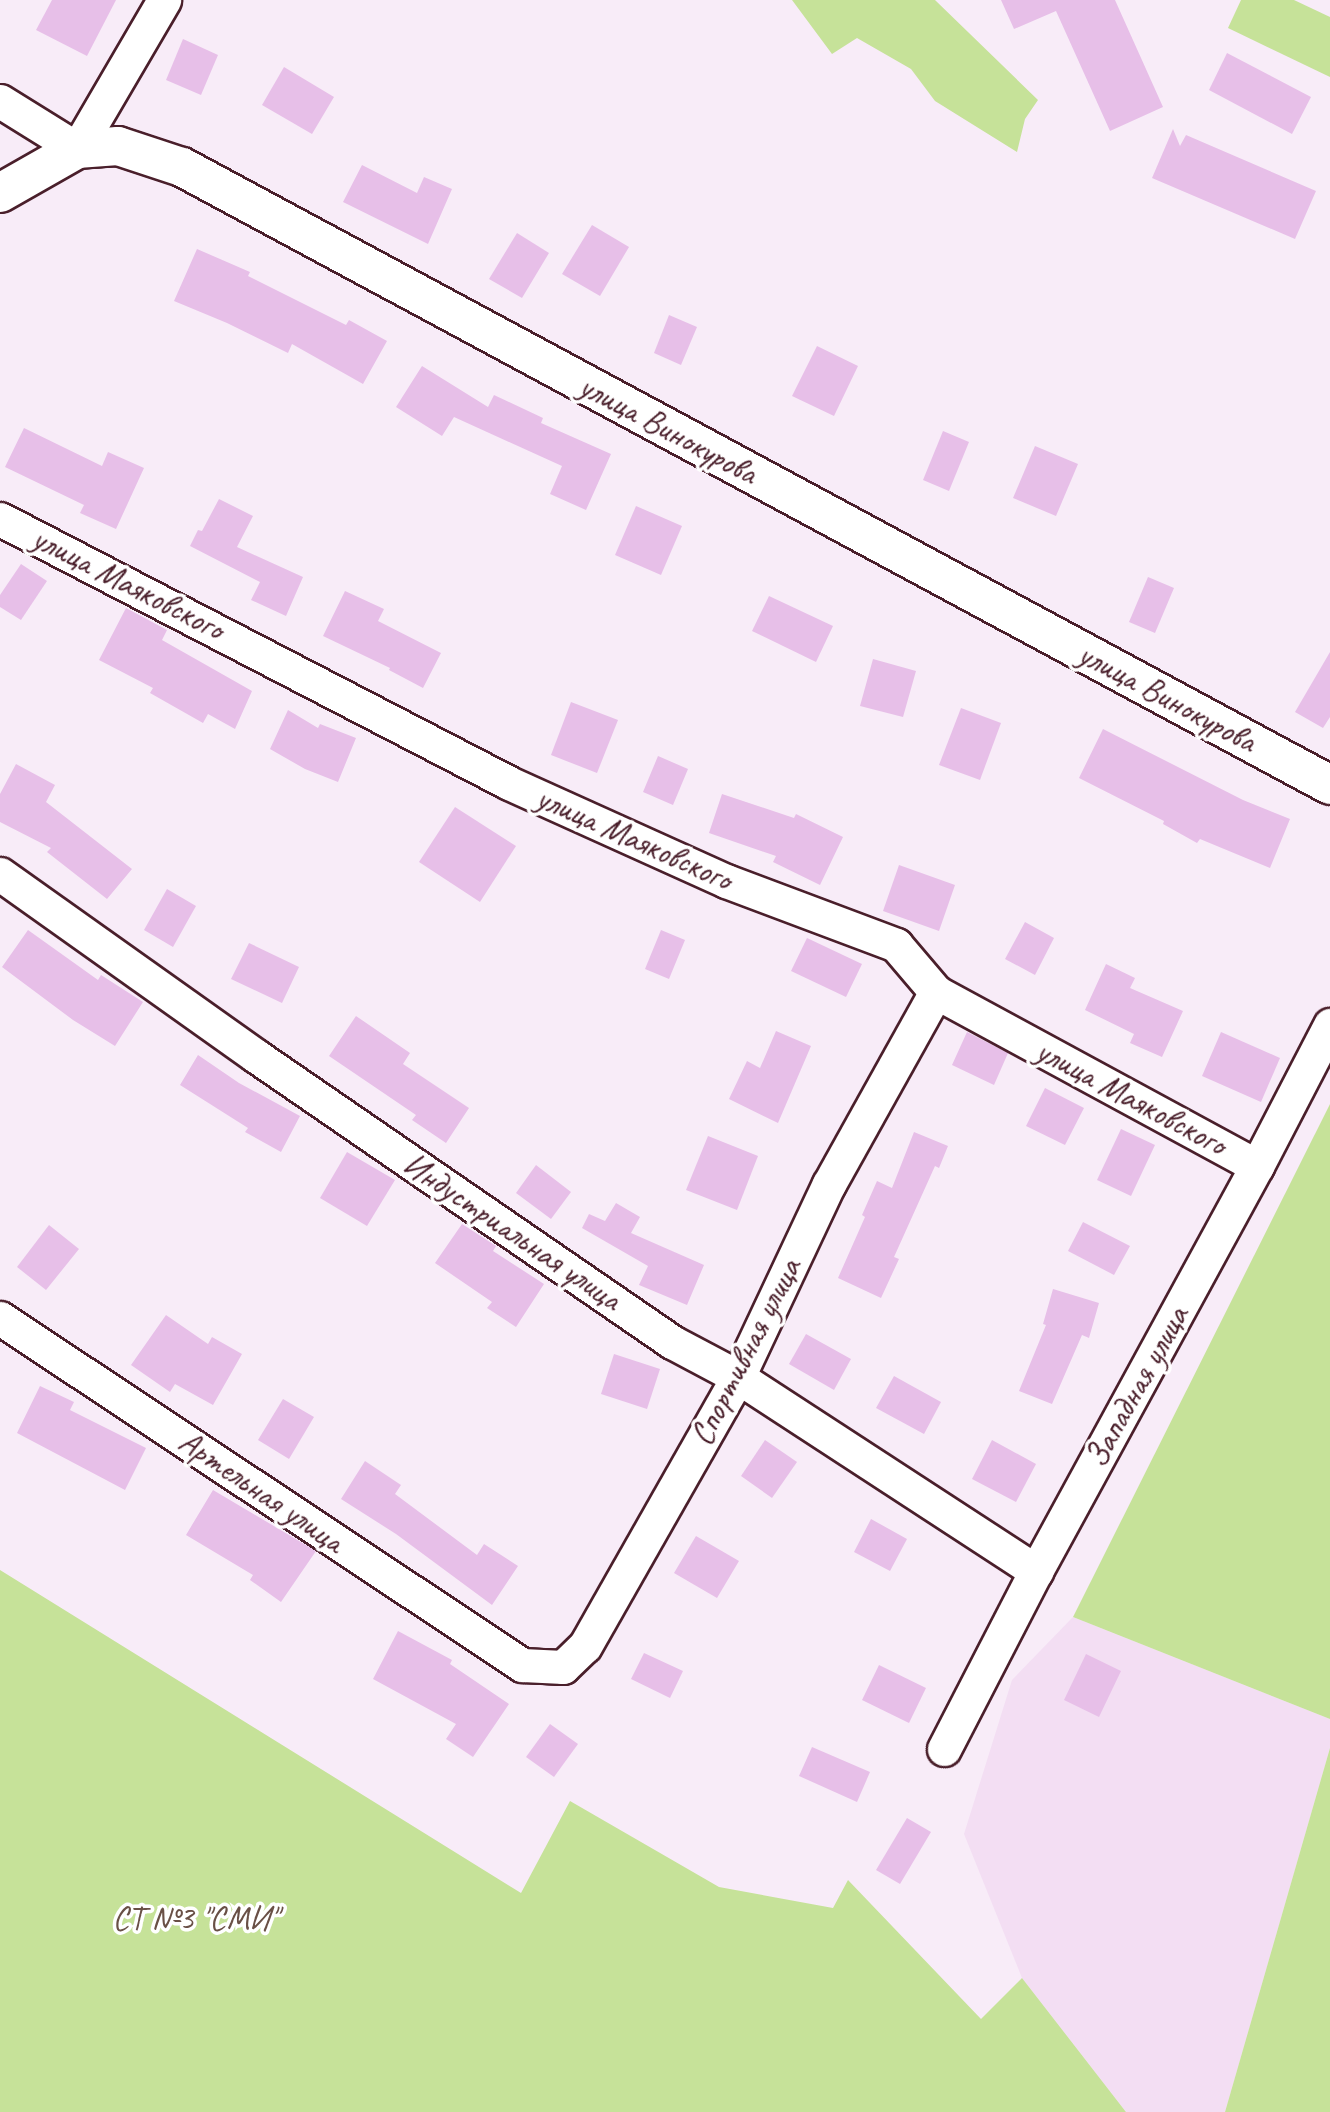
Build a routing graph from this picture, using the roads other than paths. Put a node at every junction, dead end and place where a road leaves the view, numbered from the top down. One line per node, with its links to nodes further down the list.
1 (164, 0): 3 (street)
2 (0, 101): 3 (street)
3 (77, 149): 4 (main road); 6 (main road, улица Винокурова)
4 (0, 192)
5 (0, 519): 8 (street, улица Маяковского)
6 (1330, 785)
7 (0, 874): 12 (street, Индустриальная улица)
8 (936, 992): 10 (street, улица Маяковского); 12 (street, Спортивная улица)
9 (1330, 1025): 10 (street, Западная улица)
10 (1257, 1166): 13 (street, Западная улица)
11 (0, 1318): 14 (street, Артельная улица)
12 (738, 1377): 13 (street, Индустриальная улица); 14 (street, Спортивная улица)
13 (1036, 1571): 15 (street, Западная улица)
14 (522, 1665)
15 (944, 1749)

